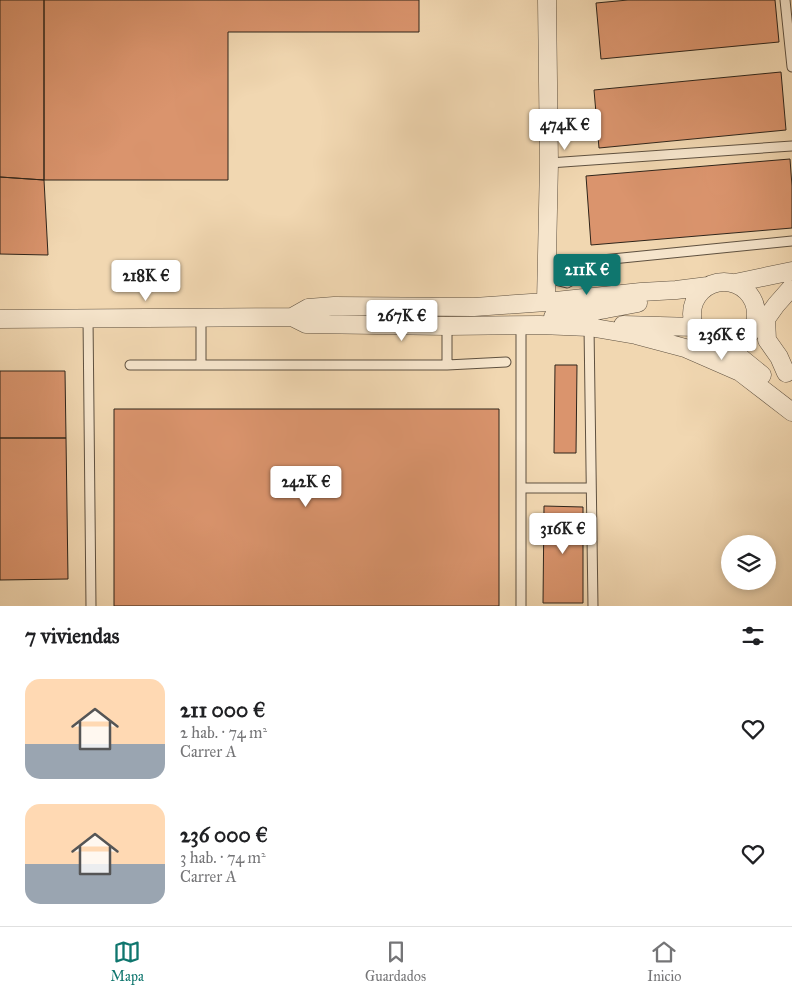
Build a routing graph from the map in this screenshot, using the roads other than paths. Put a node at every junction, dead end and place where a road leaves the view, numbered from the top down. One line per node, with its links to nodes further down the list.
1 (547, 0): 5 (street)
2 (785, 0): 3 (lane)
3 (792, 67)
4 (792, 146): 5 (lane)
5 (549, 163): 7 (street)
6 (792, 242): 7 (lane)
7 (548, 278): 12 (street)
8 (792, 282): 9 (street); 13 (street); 28 (street)
9 (736, 283): 10 (street); 13 (street)
10 (708, 286): 11 (street); 20 (street)
11 (676, 290): 12 (street); 18 (street)
12 (546, 302): 14 (street)
13 (757, 312): 22 (street)
14 (292, 317): 16 (street); 19 (street)
15 (88, 318): 16 (street); 17 (street); 33 (lane)
16 (201, 318): 27 (lane)
17 (0, 319)
18 (521, 325): 19 (street); 21 (street); 31 (lane)
19 (447, 326): 25 (lane)
20 (695, 327): 21 (street); 23 (street)
21 (592, 328): 30 (street); 32 (lane)
22 (753, 330): 23 (street); 28 (street)
23 (717, 345): 29 (street)
24 (506, 362): 25 (lane)
25 (447, 364): 27 (lane)
26 (130, 365): 27 (lane)
27 (201, 365)
28 (789, 375)
29 (792, 405)
30 (792, 412)
31 (521, 488): 32 (lane); 34 (lane)
32 (591, 488): 35 (lane)
33 (91, 606)
34 (520, 606)
35 (593, 606)

